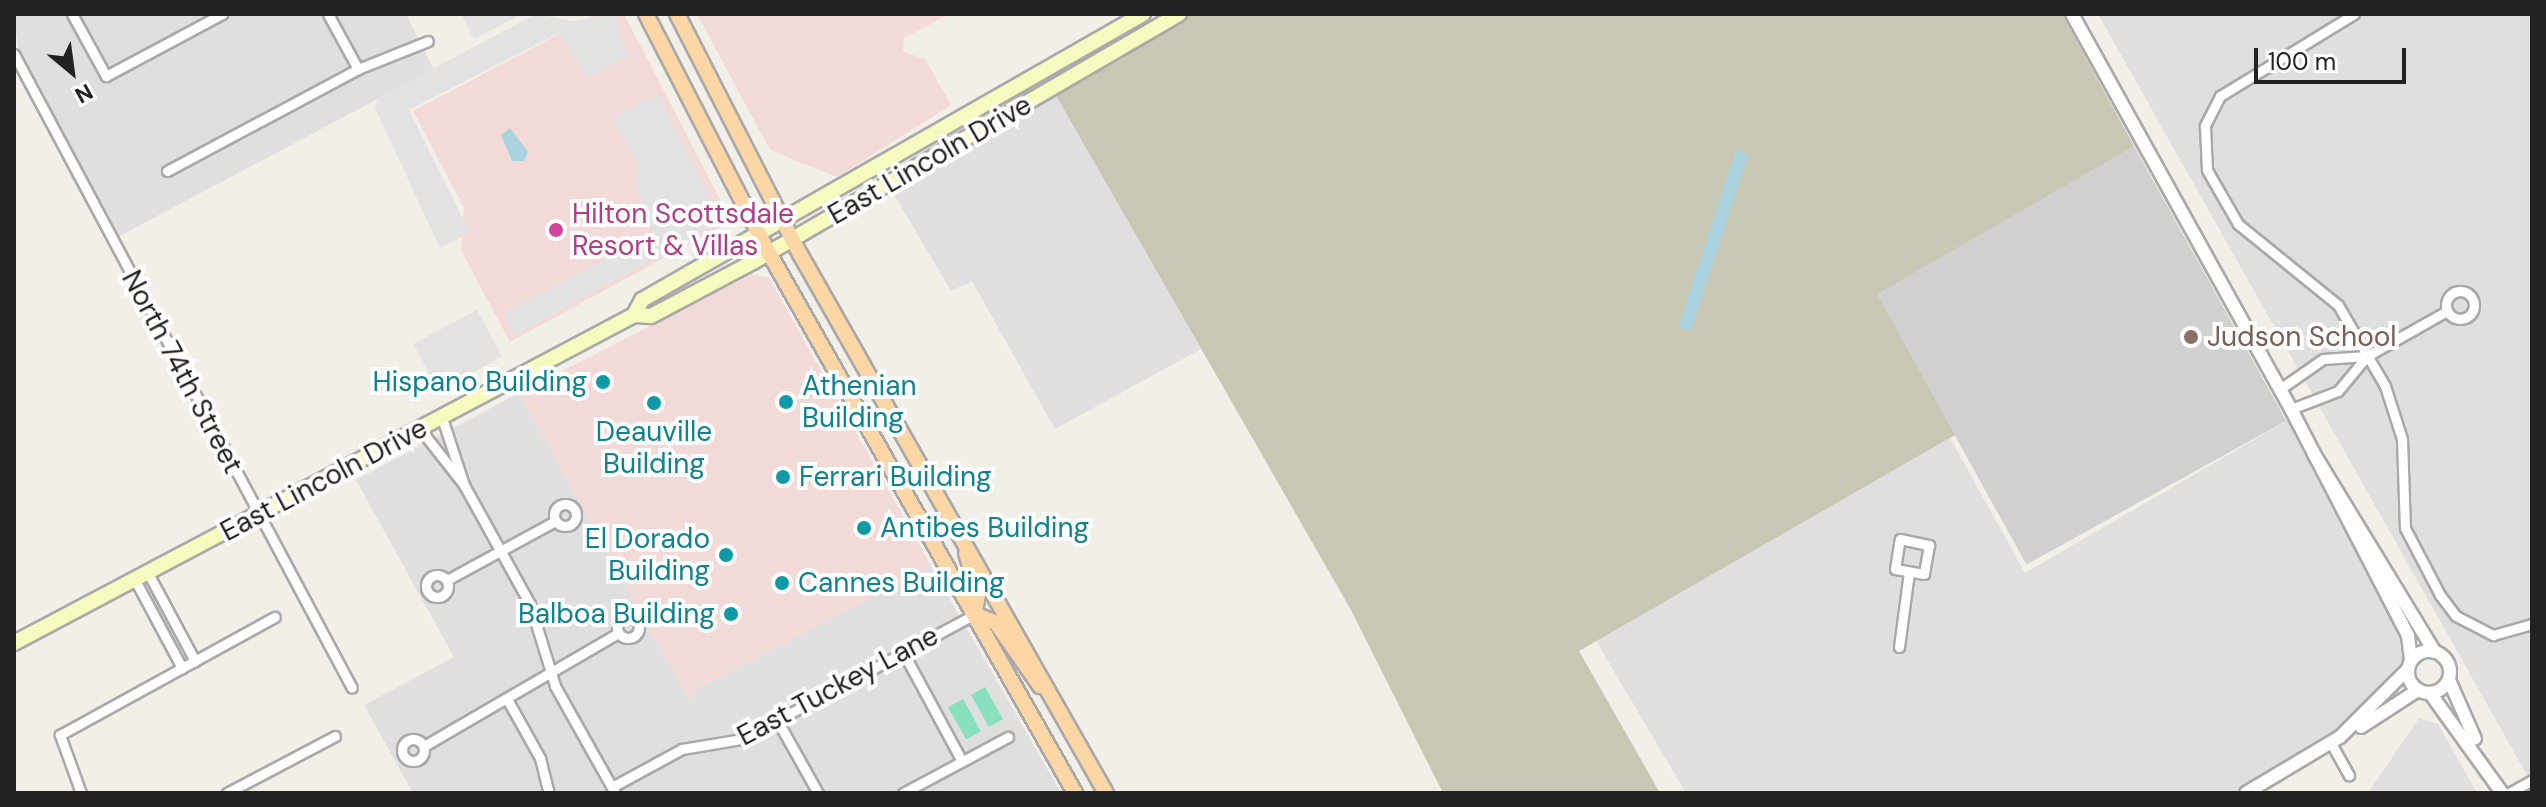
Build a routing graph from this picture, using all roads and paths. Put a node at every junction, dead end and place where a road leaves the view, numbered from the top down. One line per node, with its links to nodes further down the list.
1 (72, 14): 2 (street)
2 (222, 14)
3 (328, 14): 12 (street)
4 (646, 14): 15 (main road)
5 (677, 14): 14 (main road)
6 (1143, 14): 14 (main road, East Lincoln Drive)
7 (1179, 14): 16 (main road, East Lincoln Drive)
8 (2354, 14): 20 (street)
9 (2073, 16): 23 (street)
10 (428, 41): 12 (street)
11 (14, 54): 31 (street, North 74th Street)
12 (358, 69): 13 (street)
13 (167, 171)
14 (784, 223): 15 (main road, East Lincoln Drive); 16 (main road)
15 (760, 236): 17 (main road); 19 (main road, East Lincoln Drive)
16 (793, 240): 17 (main road, East Lincoln Drive); 27 (main road)
17 (769, 253): 19 (main road, East Lincoln Drive); 29 (main road)
18 (2447, 311): 20 (street)
19 (634, 315): 25 (main road, East Lincoln Drive)
20 (2367, 356): 21 (street); 22 (street); 40 (street)
21 (2336, 361): 22 (street); 23 (street)
22 (2346, 378): 24 (street)
23 (2280, 389): 24 (street)
24 (2291, 409): 28 (street)
25 (442, 418): 26 (main road, East Lincoln Drive); 30 (street)
26 (420, 429): 30 (street); 31 (main road, East Lincoln Drive)
27 (910, 450): 29 (main road); 33 (main road)
28 (2314, 454): 45 (street); 47 (street)
29 (889, 462): 38 (main road)
30 (464, 485): 34 (street)
31 (256, 515): 36 (main road, East Lincoln Drive); 51 (street, North 74th Street)
32 (555, 521): 34 (street)
33 (965, 543): 38 (main road); 53 (main road)
34 (500, 551): 37 (street); 49 (street)
35 (1909, 572): 35 (street); 43 (street)
36 (141, 577): 42 (main road, East Lincoln Drive); 46 (street); 48 (street)
37 (447, 580)
38 (975, 614): 44 (street, East Tuckey Lane); 53 (main road); 70 (main road)
39 (275, 617): 46 (street)
40 (2532, 624)
41 (618, 633): 49 (street)
42 (14, 643)
43 (1899, 647)
44 (903, 652): 55 (street, East Tuckey Lane); 60 (street)
45 (2435, 652): 47 (street); 50 (street)
46 (195, 661): 48 (street)
47 (2410, 665): 52 (street); 58 (street)
48 (182, 668): 65 (street)
49 (550, 673): 54 (street); 64 (street)
50 (2449, 680): 52 (street); 63 (street)
51 (352, 688)
52 (2424, 692): 58 (street); 63 (street)
53 (1051, 697): 71 (main road)
54 (507, 699): 59 (street); 67 (street)
55 (777, 720): 64 (street, East Tuckey Lane); 68 (street)
56 (335, 736): 66 (street)
57 (1008, 737): 60 (street)
58 (2336, 740): 61 (street); 72 (street)
59 (424, 746)
60 (962, 761): 69 (street)
61 (2349, 775)
62 (2532, 780): 73 (street)
63 (2499, 789)
64 (613, 790)
65 (81, 793)
66 (227, 793)
67 (549, 793)
68 (818, 793)
69 (903, 793)
70 (1075, 793)
71 (1106, 793)
72 (2246, 793)
73 (2509, 793)

